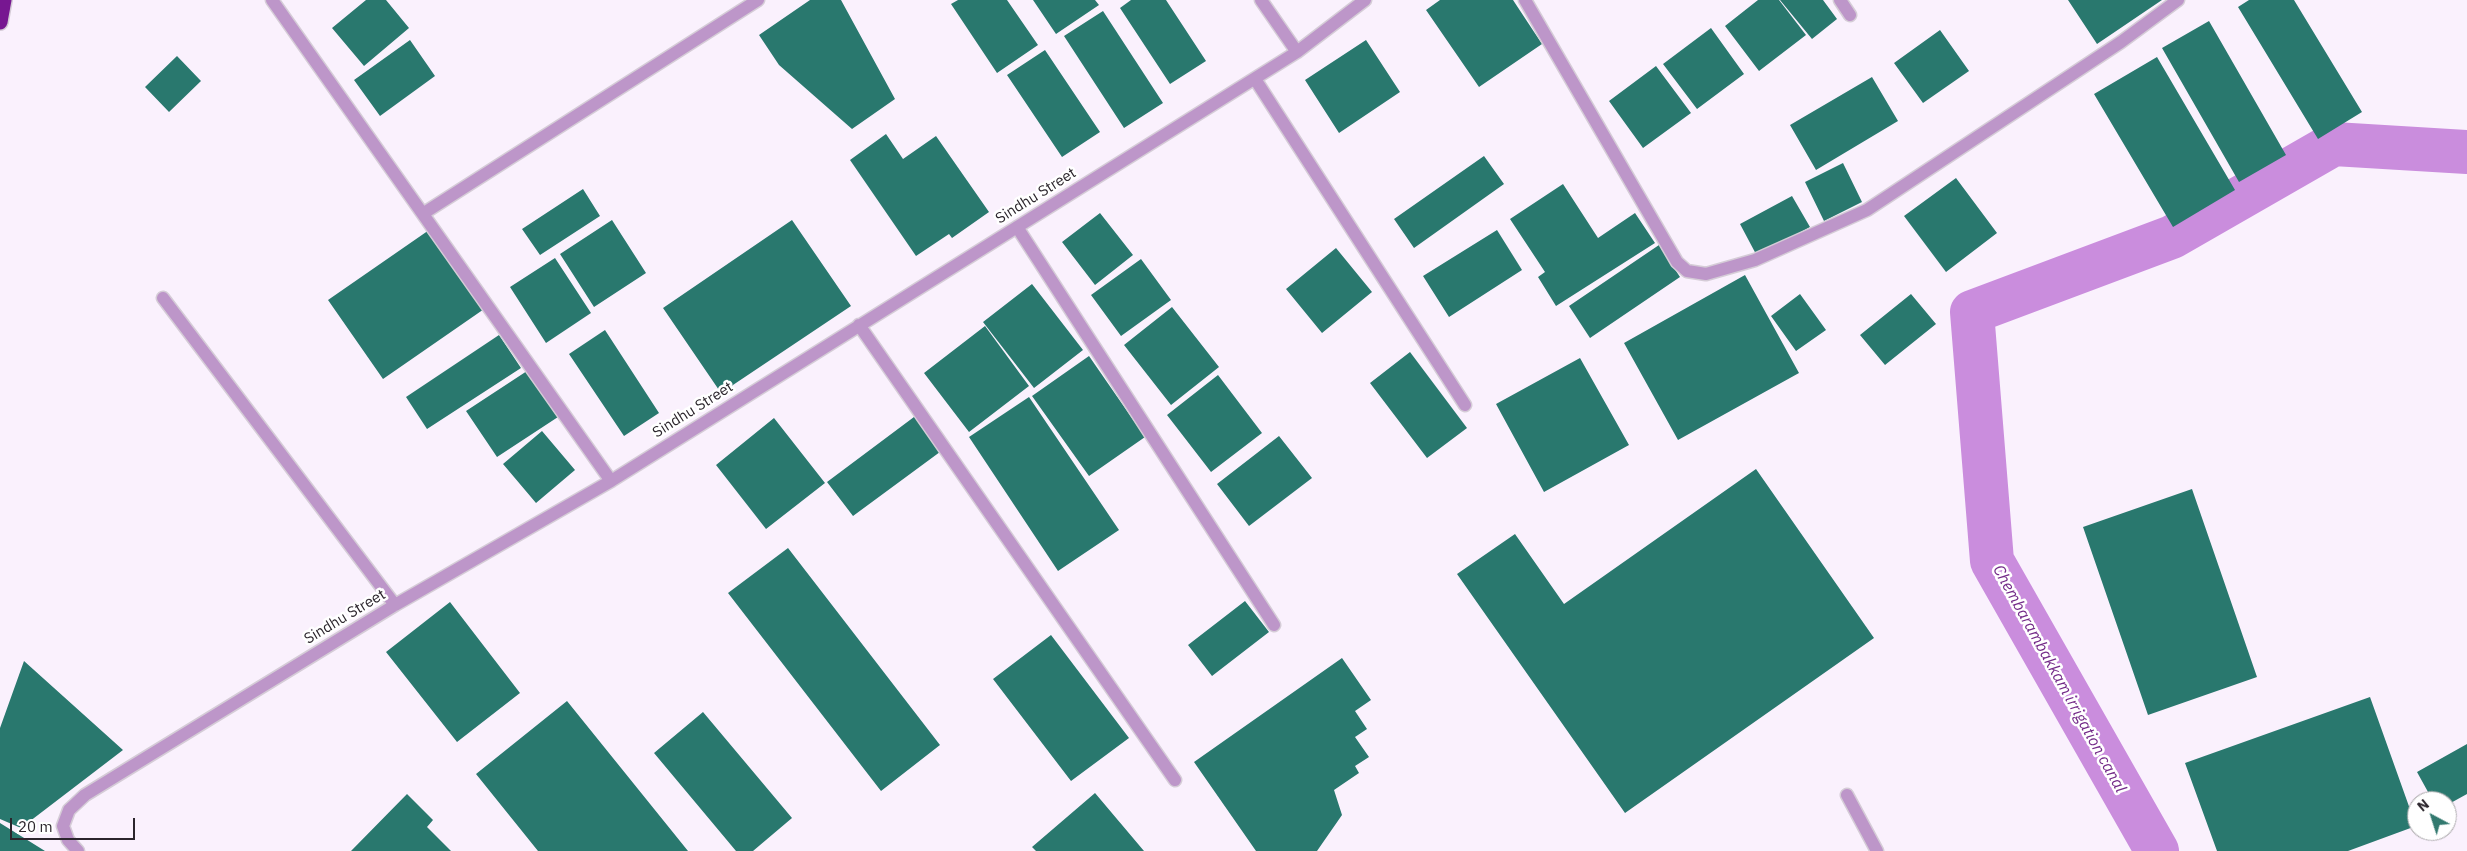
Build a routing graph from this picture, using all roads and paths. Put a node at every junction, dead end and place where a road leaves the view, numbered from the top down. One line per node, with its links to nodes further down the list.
1 (4, 0): 10 (highway)
2 (272, 0): 13 (street)
3 (758, 0): 13 (street)
4 (1261, 0): 11 (street)
5 (1365, 0): 11 (street, Sindhu Street)
6 (1524, 0): 8 (street)
7 (1840, 0): 9 (street)
8 (2178, 0)
9 (1850, 15)
10 (0, 22)
11 (1297, 52): 12 (street, Sindhu Street)
12 (1255, 79): 14 (street, Sindhu Street); 17 (street)
13 (424, 213): 18 (street)
14 (1017, 227): 16 (street, Sindhu Street); 20 (street)
15 (163, 298): 19 (street)
16 (859, 325): 18 (street, Sindhu Street); 21 (street)
17 (1466, 405)
18 (611, 481): 19 (street, Sindhu Street)
19 (396, 605): 23 (street, Sindhu Street)
20 (1274, 625)
21 (1175, 780)
22 (1847, 795): 24 (street)
23 (78, 851)
24 (1877, 851)

